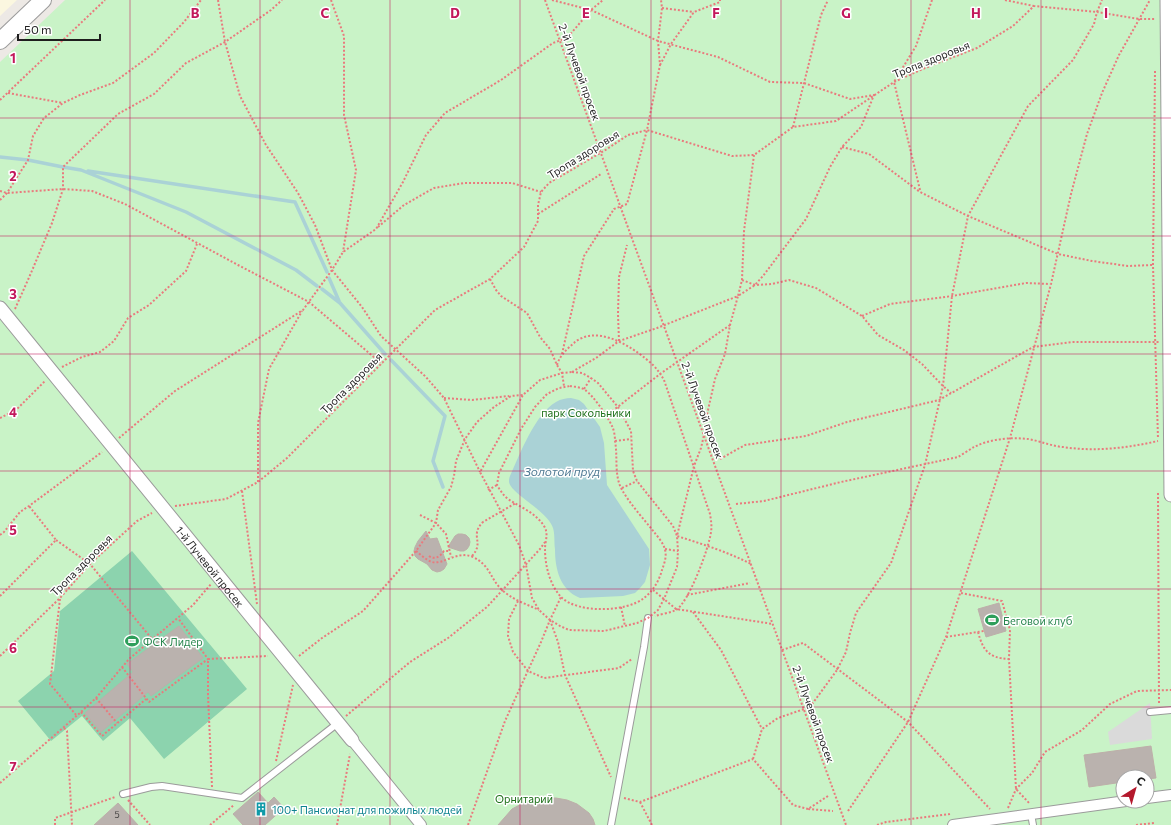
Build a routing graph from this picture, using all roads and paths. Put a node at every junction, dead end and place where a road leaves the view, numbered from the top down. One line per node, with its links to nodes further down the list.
1 (43, 0): 27 (street)
2 (105, 0): 35 (path)
3 (201, 0): 38 (path)
4 (218, 0): 29 (path)
5 (282, 0): 29 (path)
6 (331, 0): 57 (path)
7 (545, 0): 26 (path, 2-й Лучевой просек)
8 (552, 0): 20 (path)
9 (603, 0): 20 (path)
10 (661, 0): 19 (path)
11 (720, 0): 21 (path)
12 (828, 0): 34 (path)
13 (932, 0): 33 (path)
14 (1004, 0): 18 (path)
15 (1102, 0): 22 (path)
16 (1150, 0): 24 (path)
17 (1167, 0): 25 (street)
18 (1034, 6): 22 (path); 33 (path, Тропа здоровья)
19 (662, 8): 21 (path); 28 (path)
20 (591, 10): 26 (path); 28 (path)
21 (694, 12): 30 (path)
22 (1096, 12): 24 (path); 53 (path)
23 (1155, 13): 25 (path)
24 (1139, 19): 25 (path); 58 (path)
25 (1159, 20): 115 (street)
26 (560, 40): 42 (path, 2-й Лучевой просек); 54 (path)
27 (0, 41)
28 (658, 41): 30 (path); 31 (path)
29 (225, 42): 45 (path); 60 (path)
30 (672, 44): 31 (path); 34 (path)
31 (660, 65): 40 (path)
32 (1155, 67): 59 (path)
33 (894, 82): 36 (path, Тропа здоровья); 48 (path)
34 (804, 83): 36 (path); 39 (path)
35 (8, 93): 37 (path); 38 (path)
36 (874, 95): 39 (path, Тропа здоровья); 41 (path)
37 (0, 100)
38 (63, 103): 49 (path)
39 (793, 127): 43 (path, Тропа здоровья)
40 (647, 130): 42 (path, Тропа здоровья); 43 (path); 51 (path)
41 (842, 147): 48 (path); 63 (path)
42 (601, 153): 47 (path, Тропа здоровья); 51 (path, 2-й Лучевой просек)
43 (754, 155): 62 (path)
44 (601, 174): 52 (path)
45 (63, 188): 49 (path); 55 (path); 69 (path)
46 (0, 192): 49 (path)
47 (541, 192): 52 (path, Тропа здоровья); 54 (path)
48 (920, 192): 53 (path)
49 (7, 193): 50 (path)
50 (0, 200)
51 (621, 207): 72 (path, 2-й Лучевой просек); 78 (path)
52 (538, 214): 61 (path, Тропа здоровья)
53 (968, 216): 58 (path); 66 (path)
54 (376, 229): 57 (path)
55 (197, 243): 67 (path); 84 (path)
56 (627, 245): 74 (path)
57 (343, 252): 60 (path)
58 (1058, 254): 59 (path); 64 (path)
59 (1153, 266): 75 (path)
60 (332, 270): 67 (path); 77 (path)
61 (490, 279): 77 (path, Тропа здоровья); 81 (path)
62 (742, 280): 63 (path); 65 (path)
63 (755, 284): 65 (path); 71 (path)
64 (1050, 284): 66 (path); 76 (path)
65 (738, 296): 72 (path); 73 (path)
66 (952, 296): 71 (path); 87 (path)
67 (309, 302): 70 (path); 80 (path)
68 (0, 308): 84 (street, 1-й Лучевой просек)
69 (15, 309)
70 (303, 310): 103 (path); 109 (path)
71 (862, 316): 87 (path)
72 (664, 325): 74 (path); 79 (path, 2-й Лучевой просек)
73 (730, 325): 79 (path); 98 (path)
74 (619, 341): 78 (path); 82 (path); 85 (path)
75 (1154, 342): 76 (path); 99 (path)
76 (1033, 347): 90 (path); 99 (path)
77 (395, 350): 80 (path, Тропа здоровья); 93 (path)
78 (561, 355): 81 (path)
79 (677, 362): 85 (path); 98 (path, 2-й Лучевой просек)
80 (382, 364): 109 (path, Тропа здоровья)
81 (558, 365): 83 (path)
82 (572, 372): 83 (path, bridge); 86 (path, bridge)
83 (562, 373): 88 (path); 91 (path, bridge)
84 (54, 374): 97 (path); 103 (street, 1-й Лучевой просек)
85 (660, 374): 95 (path); 106 (path)
86 (591, 378): 89 (path); 95 (path, bridge)
87 (942, 386): 90 (path); 94 (path)
88 (564, 387): 89 (path); 110 (path)
89 (584, 389): 96 (path)
90 (951, 393): 94 (path)
91 (523, 395): 92 (path); 107 (path, bridge)
92 (511, 396): 93 (path); 100 (path)
93 (444, 398): 100 (path)
94 (939, 400): 104 (path); 105 (path)
95 (618, 407): 96 (path); 101 (path, bridge)
96 (606, 416): 102 (path)
97 (0, 418)
98 (704, 435): 106 (path); 137 (path, 2-й Лучевой просек)
99 (1010, 438): 105 (path); 142 (path)
100 (465, 439): 107 (path); 122 (path)
101 (631, 439): 102 (path); 108 (path, bridge)
102 (616, 441): 112 (path)
103 (111, 444): 118 (path); 119 (street, 1-й Лучевой просек)
104 (720, 459)
105 (925, 465): 117 (path); 170 (path)
106 (694, 466): 124 (path); 127 (path)
107 (480, 472): 114 (path, bridge)
108 (637, 481): 112 (path); 124 (path, bridge)
109 (258, 482): 113 (path, Тропа здоровья)
110 (497, 485): 114 (path); 116 (path)
111 (1158, 488): 173 (path)
112 (621, 489): 128 (path)
113 (242, 490): 119 (path, Тропа здоровья); 150 (path)
114 (488, 490): 120 (path, bridge)
115 (1171, 495)
116 (516, 503): 120 (path); 126 (path)
117 (736, 504)
118 (29, 506): 123 (path); 125 (path)
119 (162, 508): 135 (path, Тропа здоровья); 138 (street, 1-й Лучевой просек)
120 (500, 512): 133 (path); 136 (path, bridge)
121 (420, 515): 122 (path)
122 (436, 524): 129 (path); 130 (path)
123 (0, 535)
124 (677, 536): 127 (path); 131 (path, bridge)
125 (56, 540): 135 (path); 144 (path)
126 (545, 541): 136 (path); 145 (path)
127 (708, 546): 137 (path); 143 (path)
128 (665, 549): 131 (path); 141 (path)
129 (416, 551): 134 (path); 168 (path)
130 (450, 551): 132 (path); 134 (path)
131 (678, 551): 147 (path, bridge)
132 (429, 556)
133 (472, 556): 134 (path); 140 (path)
134 (451, 557)
135 (90, 564): 146 (path, Тропа здоровья); 161 (path)
136 (526, 564): 140 (path); 151 (path, bridge)
137 (751, 564): 157 (path, 2-й Лучевой просек)
138 (219, 577): 154 (path); 168 (street, 1-й Лучевой просек)
139 (750, 583): 143 (path)
140 (502, 590): 148 (path); 185 (path)
141 (653, 590): 147 (path); 149 (path)
142 (960, 594): 162 (path); 167 (path)
143 (687, 595): 152 (path)
144 (0, 596)
145 (562, 597): 149 (path); 156 (path)
146 (60, 598): 165 (path, Тропа здоровья); 182 (path)
147 (664, 599): 152 (path); 155 (path, bridge)
148 (518, 601): 151 (path); 171 (path)
149 (621, 607): 158 (path)
150 (257, 609)
151 (539, 610): 156 (path, bridge)
152 (676, 610): 153 (path); 155 (path)
153 (693, 612): 157 (path); 187 (path)
154 (177, 618): 161 (path); 166 (path)
155 (648, 618): 158 (path, bridge); 163 (lane)
156 (550, 620): 158 (path, bridge); 171 (path); 172 (path)
157 (773, 624): 164 (path, 2-й Лучевой просек)
158 (625, 626)
159 (984, 630): 160 (path)
160 (978, 632): 162 (path); 167 (path)
161 (152, 638): 169 (path)
162 (946, 638): 183 (path)
163 (644, 647): 172 (path); 197 (lane)
164 (782, 650): 170 (path); 177 (path, 2-й Лучевой просек)
165 (0, 656)
166 (208, 659): 168 (path); 176 (path); 195 (path)
167 (1008, 659): 193 (path)
168 (289, 663): 185 (street, 1-й Лучевой просек); 191 (path)
169 (122, 667): 175 (path); 176 (path)
170 (837, 670): 177 (path); 183 (path)
171 (528, 671): 172 (path); 221 (path)
172 (565, 675): 197 (path)
173 (1159, 690): 174 (path); 179 (path); 193 (path)
174 (1171, 690)
175 (96, 698): 180 (path); 184 (path)
176 (146, 698): 184 (path)
177 (804, 709): 187 (path); 224 (path, 2-й Лучевой просек)
178 (1171, 710): 179 (lane)
179 (1159, 711): 181 (lane)
180 (81, 712): 182 (path); 184 (path)
181 (1150, 712)
182 (77, 716): 186 (path)
183 (908, 722): 206 (path); 210 (path)
184 (117, 723)
185 (338, 723): 188 (street, 1-й Лучевой просек); 191 (lane)
186 (64, 728): 192 (path); 211 (path)
187 (762, 729): 190 (path)
188 (352, 740): 220 (street, 1-й Лучевой просек)
189 (350, 754): 219 (path)
190 (753, 759): 201 (path); 205 (path)
191 (273, 774): 200 (lane)
192 (0, 783)
193 (1016, 788): 203 (path); 207 (path)
194 (123, 794): 195 (lane); 211 (path); 217 (path)
195 (212, 794): 200 (lane)
196 (1171, 795): 199 (street)
197 (616, 796): 201 (path); 222 (lane)
198 (828, 796): 205 (path)
199 (1155, 797)
200 (242, 798): 218 (path)
201 (640, 802): 223 (path)
202 (1115, 802): 207 (street)
203 (1002, 807)
204 (996, 808): 206 (path)
205 (808, 809): 209 (path)
206 (990, 809): 208 (path)
207 (1030, 809): 213 (street); 227 (lane)
208 (982, 810)
209 (833, 811)
210 (848, 811)
211 (71, 812): 215 (path); 216 (path)
212 (953, 814): 225 (path)
213 (1010, 821): 226 (street)
214 (1154, 823): 228 (path)
215 (55, 825)
216 (72, 825)
217 (150, 825)
218 (210, 825)
219 (337, 825)
220 (421, 825)
221 (468, 825)
222 (611, 825)
223 (652, 825)
224 (846, 825)
225 (877, 825)
226 (953, 825)
227 (1033, 825)
228 (1136, 825)

